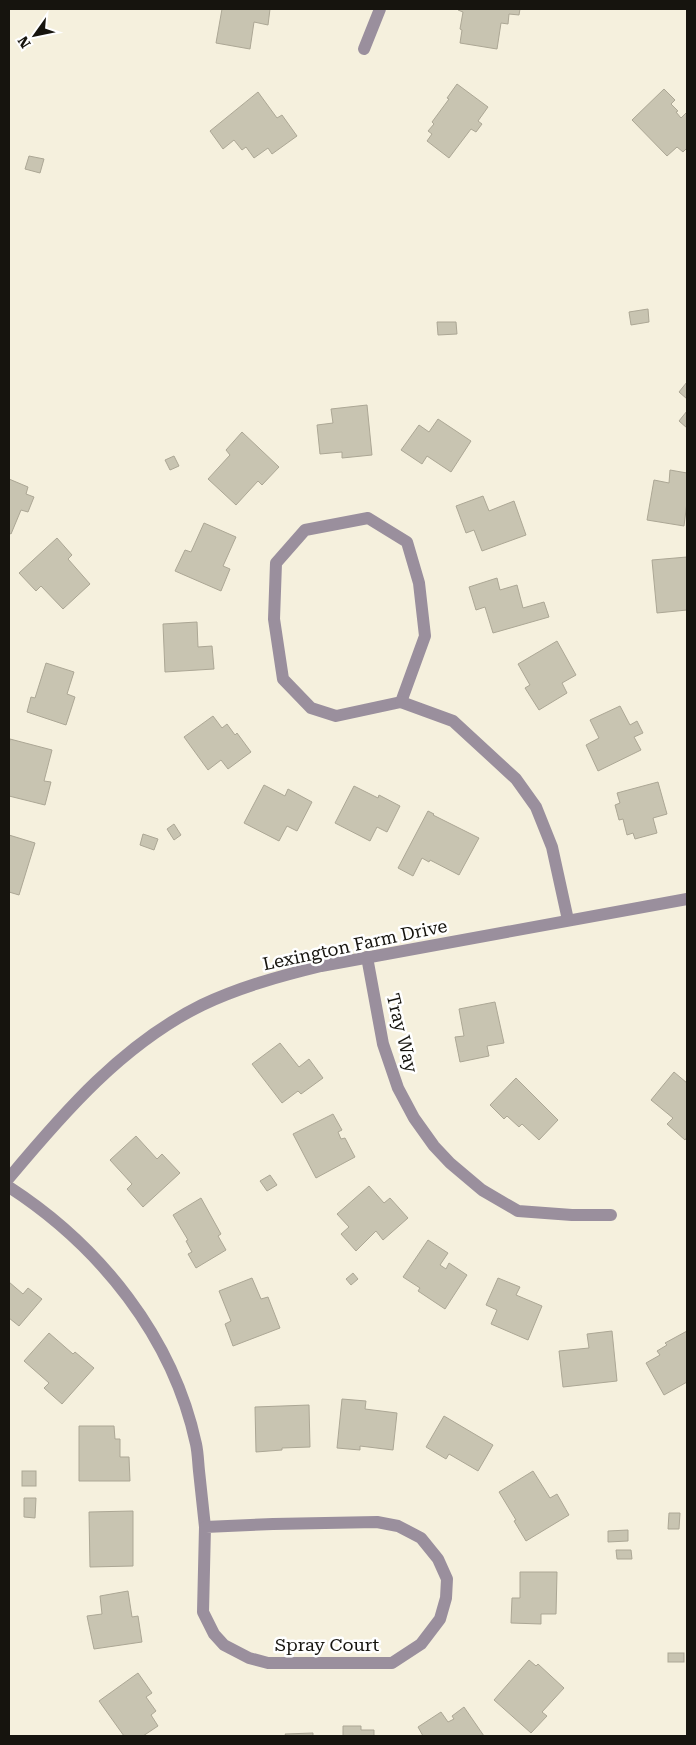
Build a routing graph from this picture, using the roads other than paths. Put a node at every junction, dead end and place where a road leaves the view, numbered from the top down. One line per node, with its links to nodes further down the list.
1 (380, 9): 2 (street)
2 (364, 49)
3 (401, 702): 3 (street); 5 (street)
4 (687, 899): 5 (street, Lexington Farm Drive)
5 (568, 920): 6 (street, Lexington Farm Drive)
6 (367, 958): 7 (street, Lexington Farm Drive); 9 (street, Tray Way)
7 (9, 1178)
8 (9, 1187): 10 (street, Spray Court)
9 (611, 1215)
10 (205, 1527): 10 (street, Spray Court)

